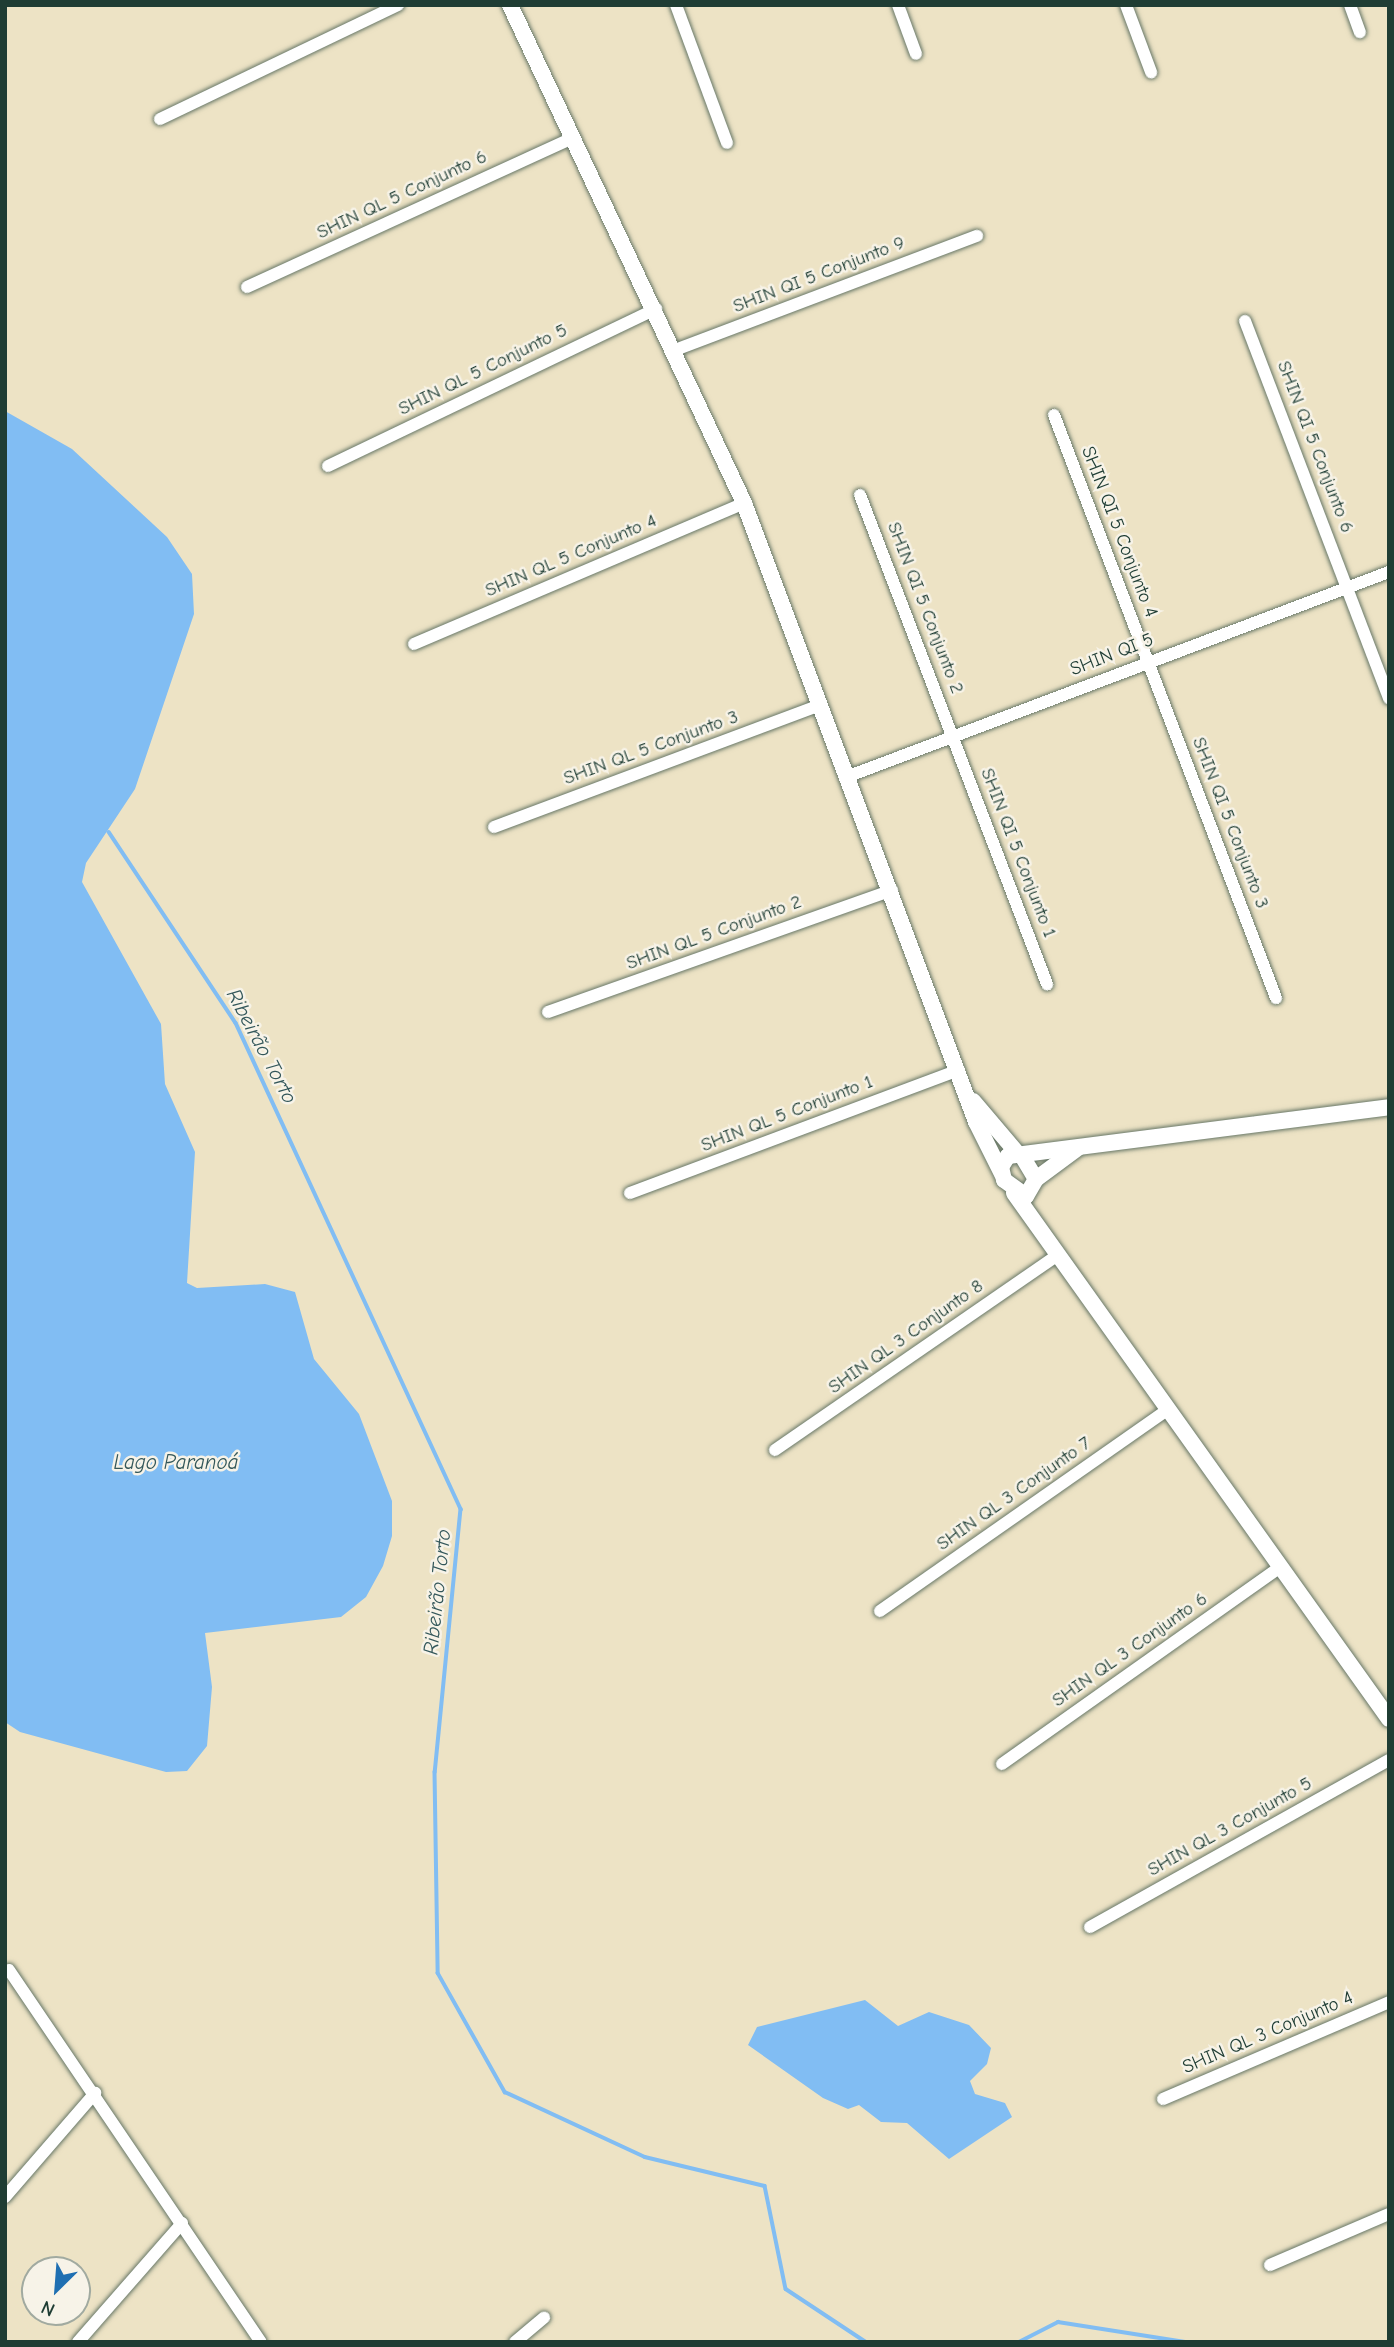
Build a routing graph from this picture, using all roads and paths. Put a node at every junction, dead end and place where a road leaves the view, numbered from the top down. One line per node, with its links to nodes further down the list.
1 (397, 5): 10 (street)
2 (510, 5): 11 (street)
3 (676, 5): 12 (street)
4 (898, 5): 8 (street)
5 (1126, 5): 9 (street)
6 (1350, 5): 7 (street)
7 (1360, 32)
8 (916, 54)
9 (1151, 72)
10 (160, 119)
11 (573, 138): 14 (street, SHIN QL 5 Conjunto 6); 15 (street)
12 (727, 144)
13 (977, 236): 17 (street, SHIN QI 5 Conjunto 9)
14 (247, 287)
15 (656, 309): 17 (street); 19 (street, SHIN QL 5 Conjunto 5)
16 (1245, 321): 23 (street, SHIN QI 5 Conjunto 6)
17 (675, 350): 21 (street)
18 (1054, 415): 25 (street, SHIN QI 5 Conjunto 4)
19 (328, 466)
20 (860, 495): 28 (street, SHIN QI 5 Conjunto 2)
21 (744, 503): 24 (street, SHIN QL 5 Conjunto 4); 27 (street)
22 (1389, 572): 23 (street, SHIN QI 5)
23 (1348, 587): 25 (street, SHIN QI 5); 26 (street, SHIN QI 5 Conjunto 6)
24 (414, 643)
25 (1148, 662): 28 (street, SHIN QI 5); 33 (street, SHIN QI 5 Conjunto 3)
26 (1389, 698)
27 (821, 705): 29 (street); 30 (street, SHIN QL 5 Conjunto 3)
28 (953, 736): 29 (street, SHIN QI 5); 32 (street, SHIN QI 5 Conjunto 1)
29 (849, 776): 31 (street)
30 (494, 827)
31 (892, 890): 34 (street, SHIN QL 5 Conjunto 2); 35 (street)
32 (1047, 984)
33 (1276, 998)
34 (548, 1012)
35 (958, 1070): 36 (street); 42 (street, SHIN QL 5 Conjunto 1)
36 (968, 1096): 39 (street); 40 (street)
37 (1389, 1107): 38 (street)
38 (1078, 1148): 39 (street); 41 (street)
39 (1021, 1156): 40 (street); 41 (street)
40 (1002, 1174): 43 (street)
41 (1034, 1186): 43 (street); 44 (street)
42 (630, 1193)
43 (1014, 1193): 44 (street)
44 (1050, 1240): 45 (street)
45 (1059, 1255): 46 (street); 47 (street, SHIN QL 3 Conjunto 8)
46 (1169, 1409): 48 (street); 49 (street, SHIN QL 3 Conjunto 7)
47 (775, 1450)
48 (1280, 1567): 50 (street); 52 (street, SHIN QL 3 Conjunto 6)
49 (880, 1611)
50 (1389, 1719)
51 (1389, 1760): 53 (street, SHIN QL 3 Conjunto 5)
52 (1002, 1764)
53 (1090, 1927)
54 (7, 1970): 56 (street)
55 (1389, 2003): 57 (street, SHIN QL 3 Conjunto 4)
56 (95, 2093): 58 (street); 60 (street)
57 (1163, 2099)
58 (5, 2197)
59 (1389, 2214): 61 (street)
60 (182, 2223): 63 (street); 64 (street)
61 (1270, 2265)
62 (544, 2318): 65 (street)
63 (78, 2342)
64 (261, 2342)
65 (515, 2342)

